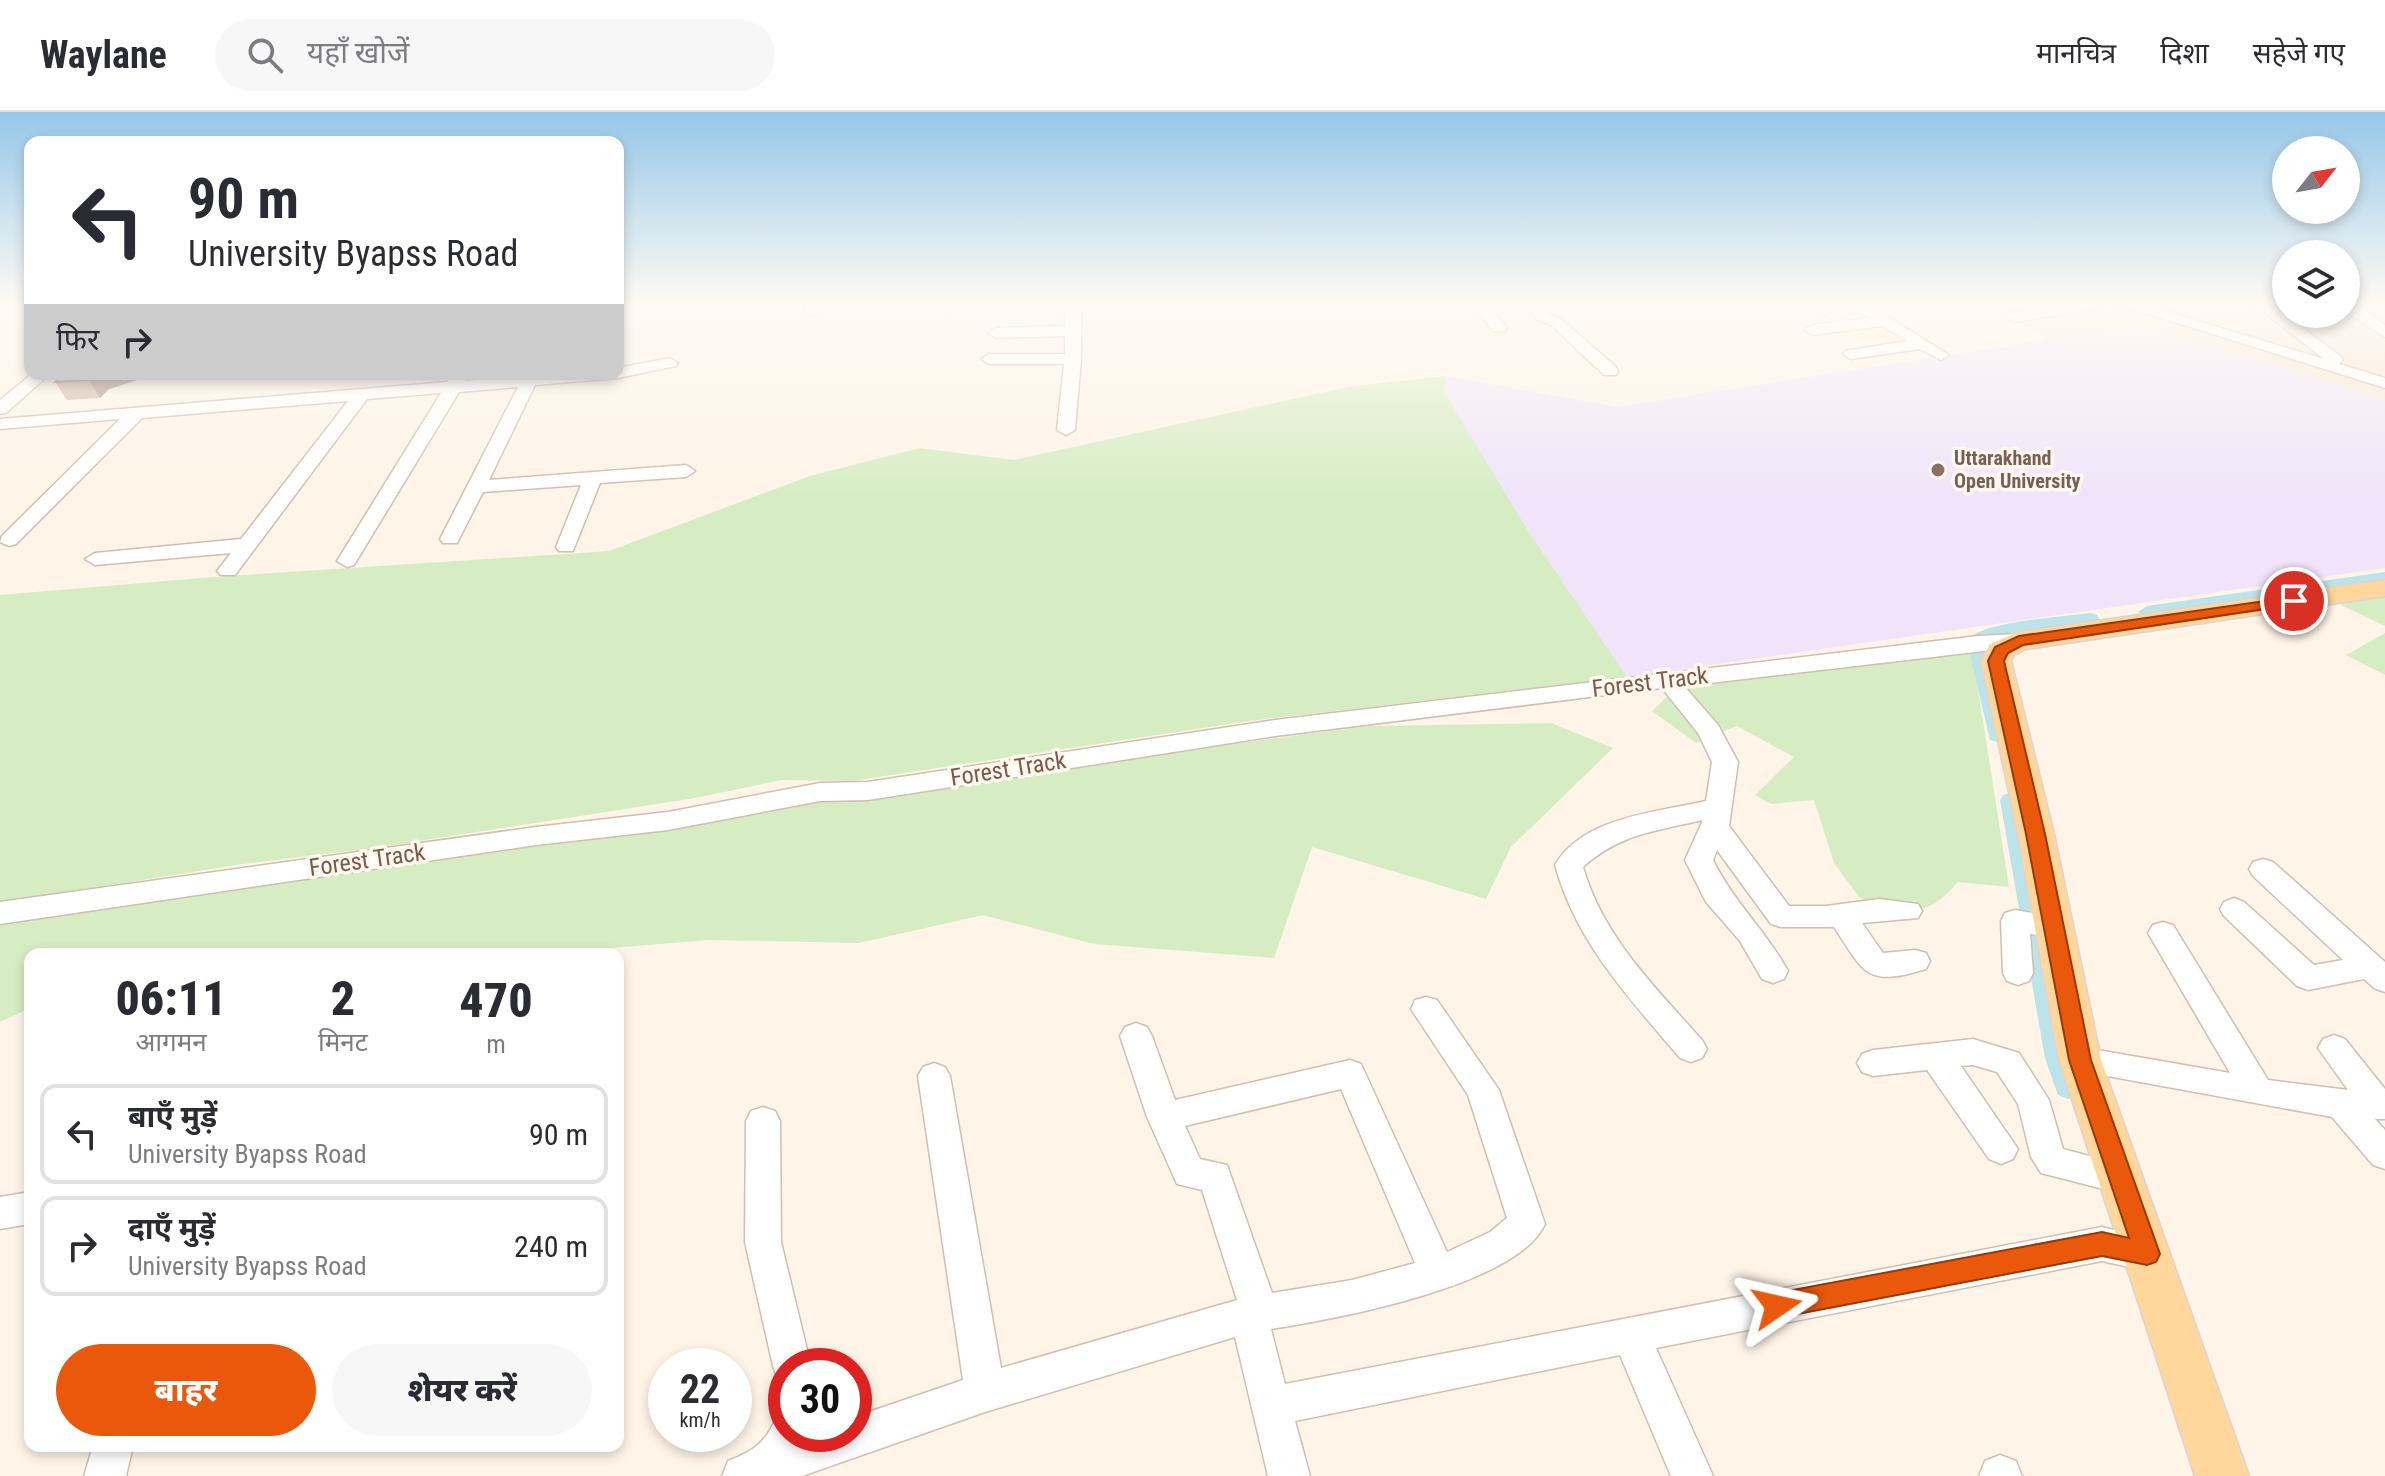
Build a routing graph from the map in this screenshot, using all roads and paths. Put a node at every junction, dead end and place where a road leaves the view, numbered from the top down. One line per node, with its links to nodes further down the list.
1 (646, 368): 7 (street)
2 (1072, 368): 20 (street)
3 (1606, 368): 6 (street)
4 (2337, 368): 8 (street)
5 (2345, 368): 8 (street)
6 (1610, 371)
7 (624, 372)
8 (2351, 372): 14 (street)
9 (31, 380): 15 (street)
10 (35, 380): 17 (street)
11 (456, 380): 13 (street); 16 (street); 29 (street)
12 (554, 380): 13 (street)
13 (528, 383): 23 (street)
14 (2385, 383)
15 (0, 386)
16 (362, 394): 18 (street); 26 (street)
17 (0, 409)
18 (136, 414): 19 (street); 25 (street)
19 (0, 424)
20 (1066, 430)
21 (686, 471): 22 (street)
22 (593, 478): 23 (street); 27 (street)
23 (476, 487): 24 (street)
24 (450, 539)
25 (9, 540)
26 (248, 545): 28 (street); 30 (street)
27 (566, 547)
28 (95, 559)
29 (347, 561)
30 (228, 571)
31 (2385, 588): 32 (main road)
32 (2019, 641): 33 (street, Forest Track); 40 (main road)
33 (1667, 680): 34 (street); 38 (street, Forest Track)
34 (1717, 817): 39 (street); 43 (street); 49 (street)
35 (2263, 869): 45 (street)
36 (2234, 909): 45 (street)
37 (1908, 911): 39 (street)
38 (0, 913)
39 (1841, 915): 42 (street)
40 (2038, 924): 44 (street); 51 (main road)
41 (2163, 933): 54 (street)
42 (1915, 961)
43 (1773, 971)
44 (2018, 973)
45 (2378, 973)
46 (1426, 1009): 65 (street)
47 (1136, 1036): 57 (street)
48 (2334, 1048): 56 (street)
49 (1691, 1049)
50 (1934, 1054): 52 (street); 59 (street); 61 (street)
51 (2080, 1060): 54 (street); 61 (main road)
52 (1873, 1063)
53 (934, 1076): 69 (street)
54 (2258, 1092): 55 (street)
55 (2341, 1104): 56 (street); 60 (street)
56 (2381, 1105)
57 (1164, 1117): 65 (street); 66 (street)
58 (763, 1121): 68 (street)
59 (2001, 1149)
60 (2385, 1154)
61 (2103, 1175): 64 (main road)
62 (24, 1209): 63 (street)
63 (0, 1213)
64 (2127, 1249): 67 (street); 77 (main road)
65 (1438, 1274): 66 (street)
66 (1255, 1315): 69 (street); 70 (street)
67 (1630, 1334): 70 (street); 76 (street)
68 (788, 1348)
69 (985, 1392): 73 (street)
70 (1272, 1406): 75 (street)
71 (111, 1452): 74 (street)
72 (778, 1452): 73 (street)
73 (757, 1474)
74 (105, 1476)
75 (1289, 1476)
76 (1692, 1476)
77 (2222, 1476)

